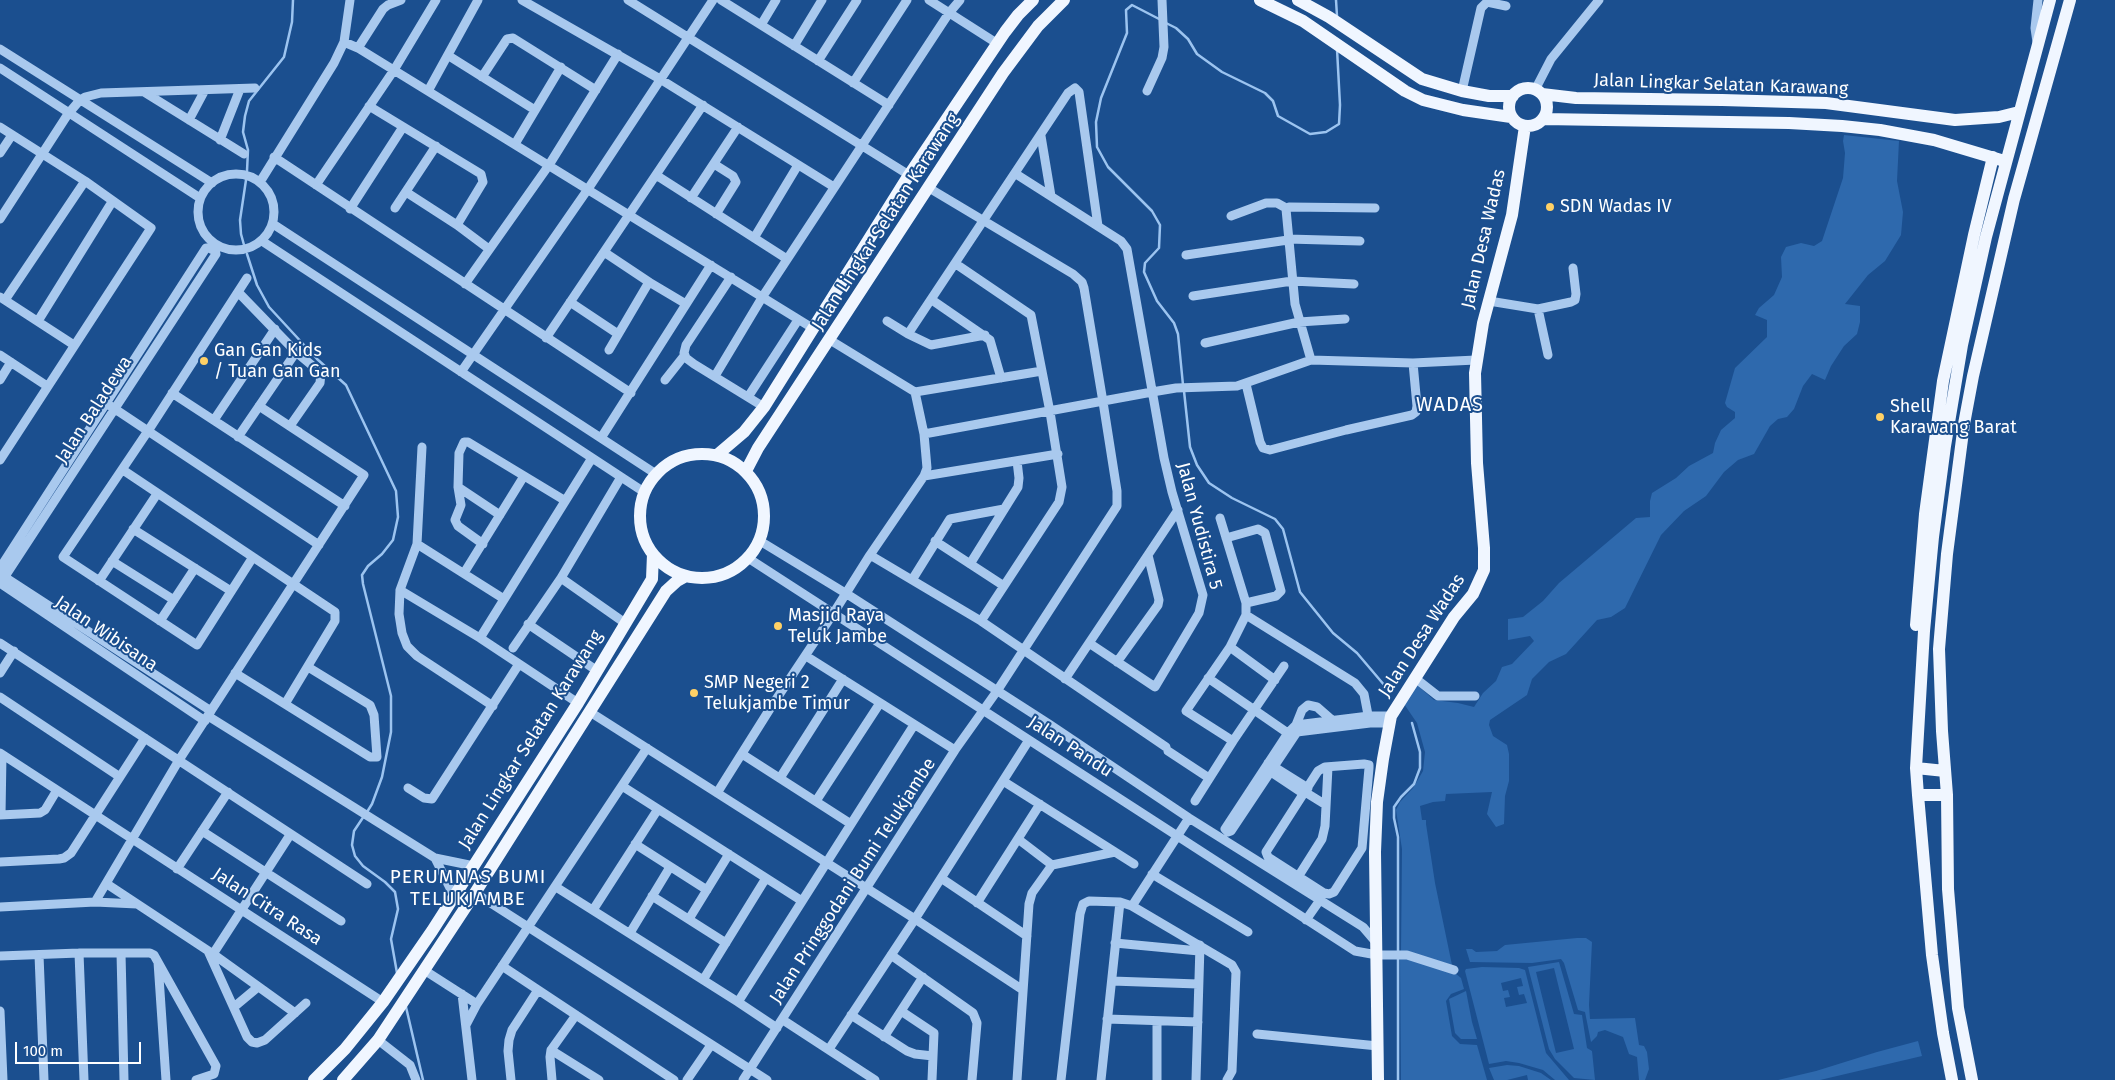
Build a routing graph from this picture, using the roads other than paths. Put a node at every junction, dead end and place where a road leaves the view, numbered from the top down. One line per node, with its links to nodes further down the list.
1 (350, 0): 28 (street)
2 (401, 0): 32 (street)
3 (436, 0): 39 (street)
4 (478, 0): 35 (street)
5 (522, 0): 34 (street)
6 (628, 0): 27 (street)
7 (713, 0): 27 (street)
8 (721, 0): 26 (street)
9 (776, 0): 26 (street)
10 (822, 0): 30 (street)
11 (857, 0): 36 (street)
12 (907, 0): 42 (street)
13 (929, 0): 25 (street)
14 (960, 0): 25 (street)
15 (1032, 0): 29 (main road, Jalan Lingkar Selatan Karawang)
16 (1064, 0): 62 (main road, Jalan Lingkar Selatan Karawang)
17 (1162, 0): 48 (street)
18 (1260, 0): 61 (main road)
19 (1298, 0): 49 (main road)
20 (1600, 0): 51 (street)
21 (2038, 0): 31 (street)
22 (2050, 0): 31 (main road)
23 (2070, 0): 294 (main road)
24 (1506, 6): 49 (street)
25 (949, 13): 29 (street); 55 (street)
26 (761, 25): 30 (street)
27 (688, 37): 41 (street); 74 (street)
28 (344, 42): 32 (street); 79 (street)
29 (998, 44): 57 (main road, Jalan Lingkar Selatan Karawang)
30 (794, 46): 36 (street)
31 (2037, 47): 59 (main road)
32 (358, 48): 39 (street)
33 (0, 49): 53 (street)
34 (618, 54): 41 (street); 46 (street)
35 (449, 56): 40 (street); 47 (street)
36 (818, 61): 42 (street)
37 (561, 67): 40 (street); 46 (street); 58 (street)
38 (0, 68): 60 (street)
39 (394, 70): 47 (street); 56 (street)
40 (482, 77): 58 (street)
41 (660, 79): 54 (street); 93 (street)
42 (853, 83): 55 (street)
43 (255, 88): 44 (street)
44 (240, 89): 45 (street); 71 (street)
45 (205, 90): 50 (street); 64 (street)
46 (596, 90): 82 (street)
47 (428, 91): 72 (street)
48 (1147, 91)
49 (1462, 91): 52 (main road)
50 (144, 92): 53 (street); 64 (street)
51 (1538, 92): 52 (main road); 59 (main road, Jalan Lingkar Selatan Karawang); 63 (main road)
52 (1513, 96): 61 (main road)
53 (80, 100): 60 (street); 89 (street)
54 (703, 105): 68 (street); 85 (street)
55 (889, 105): 74 (street)
56 (369, 106): 67 (street); 90 (street)
57 (954, 108): 62 (main road); 86 (main road, Jalan Lingkar Selatan Karawang)
58 (535, 110): 72 (street)
59 (2018, 112): 80 (main road)
60 (68, 114): 76 (street); 96 (street)
61 (1512, 117): 65 (main road)
62 (974, 119): 92 (main road, Jalan Lingkar Selatan Karawang)
63 (1543, 119): 65 (main road); 78 (main road, Jalan Lingkar Selatan Karawang)
64 (189, 120): 71 (street)
65 (1526, 126): 135 (main road, Jalan Desa Wadas)
66 (0, 127): 69 (street)
67 (403, 127): 73 (street); 103 (street)
68 (738, 127): 81 (street); 83 (street)
69 (12, 134): 75 (street); 76 (street)
70 (1041, 136): 84 (street); 95 (street); 112 (street)
71 (220, 140): 77 (street)
72 (515, 144): 82 (street)
73 (436, 146): 94 (street); 111 (street)
74 (862, 146): 86 (street); 91 (street)
75 (0, 153)
76 (42, 153): 87 (street); 108 (street)
77 (244, 154)
78 (1993, 157): 80 (main road, Jalan Lingkar Selatan Karawang); 104 (main road)
79 (274, 158): 88 (street); 90 (street)
80 (2006, 162): 98 (main road)
81 (714, 164): 97 (street); 106 (street)
82 (549, 165): 93 (street); 117 (street)
83 (798, 165): 91 (street); 113 (street)
84 (1016, 174): 95 (street, Jalan Yudistira 5); 109 (street)
85 (656, 175): 97 (street); 105 (street)
86 (909, 175): 146 (main road, Jalan Lingkar Selatan Karawang)
87 (85, 181): 99 (street); 133 (street)
88 (260, 182): 89 (street); 110 (street)
89 (212, 183): 96 (street)
90 (316, 185): 103 (street)
91 (834, 187): 120 (street)
92 (929, 188): 109 (street, Jalan Pringgodani Bumi Telukjambe); 151 (main road, Jalan Lingkar Selatan Karawang)
93 (588, 189): 105 (street); 139 (street)
94 (406, 192): 100 (street); 111 (street)
95 (1051, 196): 112 (street, Jalan Yudistira 5)
96 (200, 198): 116 (street)
97 (691, 198): 106 (street)
98 (1995, 201): 104 (main road); 279 (main road)
99 (112, 202): 142 (street); 153 (street)
100 (395, 208)
101 (1286, 208): 102 (street); 107 (street); 114 (street)
102 (1375, 208)
103 (350, 209): 128 (street)
104 (1980, 211): 279 (main road)
105 (629, 214): 118 (street); 122 (street)
106 (716, 214): 113 (street)
107 (1231, 216)
108 (0, 220)
109 (984, 221): 121 (street); 177 (street, Jalan Pringgodani Bumi Telukjambe)
110 (273, 224): 116 (street); 156 (street)
111 (457, 225): 117 (street)
112 (1098, 226): 173 (street, Jalan Yudistira 5)
113 (754, 238): 120 (street)
114 (1288, 240): 115 (street); 119 (street); 126 (street)
115 (1360, 241)
116 (262, 242): 165 (street)
117 (490, 249): 128 (street)
118 (604, 252): 127 (street); 136 (street)
119 (1186, 255)
120 (787, 259): 131 (street)
121 (956, 264): 134 (street); 164 (street)
122 (711, 265): 124 (street); 137 (street)
123 (1573, 268): 138 (street)
124 (731, 277): 131 (street); 159 (street)
125 (247, 278): 130 (street)
126 (1292, 281): 129 (street); 132 (street); 144 (street)
127 (649, 282): 137 (street); 147 (street)
128 (465, 284): 139 (street)
129 (1354, 284)
130 (238, 292): 145 (street); 174 (street)
131 (763, 296): 141 (street); 166 (street)
132 (1193, 296)
133 (3, 299): 142 (street)
134 (932, 300): 148 (street); 149 (street)
135 (1489, 301): 138 (street); 161 (main road, Jalan Desa Wadas)
136 (570, 302): 147 (street); 150 (street)
137 (686, 304): 175 (street)
138 (1538, 309): 158 (street)
139 (503, 310): 150 (street); 156 (street)
140 (1345, 319): 144 (street)
141 (798, 320): 146 (street); 176 (street)
142 (38, 321): 153 (street)
143 (887, 321): 148 (street)
144 (1299, 322): 152 (street); 160 (street)
145 (275, 329): 155 (street); 182 (street)
146 (814, 329): 180 (main road, Jalan Lingkar Selatan Karawang)
147 (618, 334): 154 (street)
148 (908, 334): 149 (street)
149 (985, 335): 167 (street)
150 (546, 338): 175 (street)
151 (830, 340): 172 (street); 195 (main road, Jalan Lingkar Selatan Karawang)
152 (1205, 343)
153 (74, 345): 171 (street)
154 (609, 350)
155 (296, 352): 179 (street); 183 (street)
156 (472, 354): 165 (street); 187 (street)
157 (0, 355): 162 (street)
158 (1548, 355)
159 (684, 356): 166 (street); 169 (street)
160 (1311, 360): 163 (street); 170 (street)
161 (1476, 360): 163 (street); 262 (main road, Jalan Desa Wadas)
162 (12, 362): 168 (street); 171 (street)
163 (1413, 362): 170 (street)
164 (1042, 371): 167 (street); 181 (street)
165 (461, 372): 191 (street)
166 (715, 376): 176 (street)
167 (1001, 378): 172 (street)
168 (0, 380)
169 (665, 380)
170 (1246, 384): 173 (street)
171 (47, 386): 192 (street)
172 (915, 392): 185 (street)
173 (1152, 392): 177 (street); 206 (street, Jalan Yudistira 5)
174 (172, 393): 182 (street); 184 (street)
175 (631, 393): 187 (street)
176 (748, 397): 180 (street)
177 (1103, 402): 181 (street); 251 (street, Jalan Pringgodani Bumi Telukjambe)
178 (110, 406): 178 (street, Jalan Baladewa); 184 (street); 223 (street, Jalan Baladewa); 228 (street, Jalan Baladewa)
179 (259, 406): 183 (street); 186 (street)
180 (764, 406): 190 (main road, Jalan Lingkar Selatan Karawang)
181 (1050, 412): 185 (street); 189 (street)
182 (214, 420): 186 (street)
183 (290, 426): 204 (street)
184 (148, 431): 194 (street); 215 (street)
185 (924, 434): 198 (street)
186 (238, 437): 204 (street)
187 (601, 438): 196 (street)
188 (422, 447): 213 (street)
189 (1058, 454): 193 (street); 232 (street)
190 (717, 455): 195 (main road); 196 (main road)
191 (592, 458): 199 (street); 203 (street)
192 (0, 460)
193 (1017, 461): 198 (street); 205 (street)
194 (122, 470): 202 (street); 230 (street)
195 (746, 470): 211 (main road)
196 (656, 474): 201 (main road)
197 (524, 476): 200 (street); 203 (street); 207 (street)
198 (924, 476): 217 (street)
199 (621, 477): 201 (street); 227 (street)
200 (458, 487): 207 (street); 214 (street)
201 (644, 492): 216 (main road)
202 (156, 494): 209 (street); 219 (street)
203 (564, 500): 236 (street)
204 (345, 506): 215 (street)
205 (1004, 509): 212 (street); 222 (street)
206 (1178, 510): 218 (street); 254 (street, Jalan Yudistira 5)
207 (500, 515): 214 (street)
208 (1220, 518): 210 (street)
209 (133, 529): 221 (street); 224 (street)
210 (1226, 538): 238 (street); 238 (street)
211 (760, 541): 220 (main road); 235 (street, Jalan Pandu)
212 (935, 541): 222 (street); 229 (street)
213 (417, 544): 225 (street); 233 (street)
214 (483, 544): 225 (street)
215 (319, 545): 231 (street)
216 (653, 554): 226 (main road); 243 (main road, Jalan Lingkar Selatan Karawang)
217 (870, 555): 229 (street); 235 (street)
218 (1148, 555): 247 (street); 254 (street)
219 (253, 557): 231 (street); 234 (street)
220 (748, 558): 226 (main road); 239 (street, Jalan Pandu)
221 (112, 561): 230 (street); 237 (street)
222 (970, 564): 232 (street)
223 (0, 568)
224 (195, 568): 234 (street); 237 (street)
225 (464, 573): 236 (street)
226 (686, 576): 275 (main road, Jalan Lingkar Selatan Karawang)
227 (560, 578): 243 (street); 244 (street)
228 (1, 580): 248 (street, Jalan Wibisana)
229 (912, 580): 242 (street)
230 (98, 581): 241 (street)
231 (294, 585): 257 (street); 260 (street)
232 (1004, 586): 242 (street)
233 (400, 590): 245 (street); 272 (street)
234 (231, 591): 241 (street)
235 (846, 594): 239 (street); 266 (street, Jalan Pandu)
236 (504, 598): 245 (street)
237 (174, 600): 241 (street)
238 (1246, 603): 240 (street)
239 (834, 614): 253 (street); 273 (street, Jalan Pandu)
240 (1246, 615): 249 (street); 278 (street)
241 (160, 621)
242 (981, 621): 251 (street)
243 (625, 623): 258 (main road, Jalan Lingkar Selatan Karawang)
244 (528, 624): 250 (street); 258 (street)
245 (480, 638): 255 (street)
246 (0, 643): 252 (street)
247 (1089, 643): 254 (street); 264 (street)
248 (102, 646): 276 (street, Jalan Wibisana); 276 (street, Jalan Wibisana)
249 (1230, 647): 261 (street); 265 (street)
250 (513, 648)
251 (1024, 650): 264 (street); 266 (street, Jalan Pringgodani Bumi Telukjambe)
252 (14, 652): 259 (street); 283 (street)
253 (806, 656): 263 (street); 289 (street)
254 (1118, 662)
255 (520, 664): 269 (street); 272 (street)
256 (1284, 666): 265 (street)
257 (308, 667): 271 (street); 271 (street)
258 (596, 670): 269 (main road, Jalan Lingkar Selatan Karawang)
259 (0, 673)
260 (235, 673): 271 (street); 276 (street)
261 (1208, 678): 274 (street); 285 (street)
262 (1416, 678): 267 (street); 277 (main road, Jalan Desa Wadas)
263 (843, 679): 270 (street); 296 (street)
264 (1065, 679): 297 (street)
265 (1275, 680): 274 (street)
266 (997, 691): 273 (street, Jalan Pringgodani Bumi Telukjambe); 314 (street, Jalan Pandu)
267 (1475, 696)
268 (0, 697): 295 (street)
269 (578, 703): 329 (main road, Jalan Lingkar Selatan Karawang)
270 (880, 703): 281 (street); 308 (street)
271 (285, 704)
272 (493, 706): 300 (street)
273 (983, 710): 284 (street, Jalan Pandu); 287 (street, Jalan Pringgodani Bumi Telukjambe)
274 (1254, 710): 282 (street); 285 (street)
275 (590, 712): 286 (street); 343 (main road, Jalan Lingkar Selatan Karawang)
276 (208, 716): 290 (street); 325 (street)
277 (1390, 719): 278 (street); 364 (main road, Jalan Desa Wadas)
278 (1369, 720): 280 (street)
279 (1918, 722): 293 (main road)
280 (1331, 724): 282 (street); 282 (street)
281 (914, 725): 287 (street); 316 (street)
282 (1294, 731): 291 (street)
283 (145, 738): 290 (street); 295 (street)
284 (1029, 740): 298 (street); 319 (street, Jalan Pandu)
285 (1233, 741): 297 (street)
286 (647, 748): 299 (street); 304 (street)
287 (955, 750): 341 (street, Jalan Pringgodani Bumi Telukjambe)
288 (1, 754): 301 (street, Jalan Citra Rasa); 312 (street)
289 (742, 754): 296 (street); 304 (street)
290 (179, 760): 303 (street); 321 (street)
291 (1269, 767): 302 (street); 315 (street)
292 (1328, 767): 302 (street); 310 (street); 335 (street)
293 (1916, 768): 294 (main road); 305 (main road)
294 (1945, 771): 306 (main road)
295 (120, 777): 313 (street)
296 (780, 778): 308 (street)
297 (1209, 778): 307 (street)
298 (1003, 781): 309 (street); 337 (street)
299 (622, 786): 311 (street); 340 (street)
300 (408, 788)
301 (57, 790): 312 (street); 313 (street, Jalan Citra Rasa)
302 (1306, 791): 310 (street); 335 (street)
303 (228, 792): 317 (street); 318 (street)
304 (717, 792): 327 (street)
305 (1918, 795): 306 (main road); 439 (main road)
306 (1947, 795): 440 (main road)
307 (1195, 801)
308 (816, 802): 316 (street)
309 (1040, 804): 320 (street); 323 (street)
310 (1326, 805): 335 (street)
311 (658, 809): 322 (street); 324 (street)
312 (0, 815)
313 (96, 815): 321 (street, Jalan Citra Rasa); 326 (street)
314 (1189, 818): 319 (street); 346 (street, Jalan Pandu)
315 (1233, 823)
316 (851, 824): 327 (street)
317 (202, 831): 332 (street); 333 (street)
318 (290, 835): 333 (street); 339 (street)
319 (1177, 836): 334 (street); 358 (street, Jalan Pandu)
320 (1018, 840): 330 (street); 350 (street)
321 (133, 841): 332 (street, Jalan Citra Rasa); 338 (street)
322 (635, 844): 331 (street); 355 (street)
323 (1115, 852): 328 (street); 330 (street)
324 (729, 854): 336 (street); 342 (street)
325 (435, 858): 329 (street); 344 (street)
326 (0, 862)
327 (827, 862): 341 (street); 347 (street)
328 (1134, 864)
329 (474, 866): 344 (main road, Jalan Lingkar Selatan Karawang)
330 (1052, 866): 363 (street)
331 (670, 867): 342 (street); 345 (street)
332 (177, 869): 354 (street, Jalan Citra Rasa)
333 (266, 873): 354 (street); 359 (street)
334 (1152, 874): 352 (street); 361 (street)
335 (1298, 877)
336 (766, 878): 347 (street); 365 (street)
337 (941, 878): 350 (street); 357 (street)
338 (107, 884): 348 (street); 351 (street)
339 (367, 884)
340 (556, 887): 355 (street); 360 (street)
341 (867, 888): 357 (street); 398 (street, Jalan Pringgodani Bumi Telukjambe)
342 (707, 890): 356 (street)
343 (475, 892): 360 (street); 377 (main road, Jalan Lingkar Selatan Karawang)
344 (454, 896): 387 (main road, Jalan Lingkar Selatan Karawang)
345 (652, 896): 356 (street); 362 (street)
346 (1320, 900): 358 (street); 364 (street, Jalan Pandu)
347 (802, 901): 388 (street)
348 (95, 902): 351 (street); 353 (street)
349 (1120, 902): 352 (street); 366 (street); 433 (street)
350 (977, 903): 363 (street)
351 (137, 904): 368 (street)
352 (1132, 906): 367 (street)
353 (0, 907)
354 (242, 910): 368 (street); 387 (street, Jalan Citra Rasa)
355 (593, 910): 362 (street)
356 (689, 919): 365 (street)
357 (915, 919): 372 (street); 385 (street)
358 (1306, 920): 373 (street, Jalan Pandu)
359 (341, 921)
360 (530, 928): 376 (street); 406 (street)
361 (1248, 932)
362 (630, 934): 380 (street)
363 (1027, 936): 385 (street)
364 (1375, 940): 373 (main road, Jalan Desa Wadas)
365 (726, 942): 380 (street)
366 (1115, 943): 367 (street); 381 (street)
367 (1199, 948): 382 (street); 437 (street)
368 (210, 952): 383 (street); 391 (street)
369 (79, 953): 370 (street); 371 (street); 414 (street)
370 (121, 953): 375 (street); 415 (street)
371 (39, 954): 374 (street); 413 (street)
372 (890, 955): 379 (street); 396 (street)
373 (1377, 955): 378 (street, Jalan Pandu); 407 (main road, Jalan Desa Wadas)
374 (0, 956)
375 (158, 959): 416 (street); 417 (street)
376 (502, 966): 384 (street); 390 (street)
377 (424, 970): 386 (street); 405 (main road, Jalan Lingkar Selatan Karawang)
378 (1454, 970)
379 (923, 977): 393 (street); 431 (street)
380 (703, 980): 388 (street)
381 (1112, 982): 382 (street); 397 (street)
382 (1198, 984): 400 (street)
383 (258, 987): 391 (street); 394 (street)
384 (538, 990): 395 (street); 422 (street)
385 (1023, 990): 432 (street)
386 (462, 994): 390 (street); 401 (street)
387 (383, 1002): 418 (main road, Jalan Lingkar Selatan Karawang)
388 (738, 1002): 402 (street)
389 (306, 1003): 394 (street)
390 (477, 1004): 401 (street)
391 (234, 1007): 394 (street)
392 (0, 1011): 412 (street)
393 (901, 1011): 404 (street); 410 (street)
394 (295, 1013)
395 (576, 1015): 409 (street); 425 (street)
396 (851, 1015): 404 (street); 408 (street)
397 (1107, 1019): 399 (street); 434 (street)
398 (783, 1020): 402 (street, Jalan Pringgodani Bumi Telukjambe); 408 (street)
399 (1157, 1021): 400 (street); 435 (street)
400 (1198, 1022): 436 (street)
401 (466, 1025): 421 (street)
402 (777, 1028): 411 (street, Jalan Pringgodani Bumi Telukjambe)
403 (1257, 1034): 407 (street)
404 (884, 1037): 410 (street)
405 (378, 1040): 419 (main road, Jalan Lingkar Selatan Karawang); 420 (street)
406 (711, 1045): 411 (street); 426 (street)
407 (1378, 1046): 438 (main road, Jalan Desa Wadas)
408 (829, 1049): 429 (street)
409 (551, 1050): 423 (street); 424 (street)
410 (933, 1056): 430 (street)
411 (751, 1070): 427 (street, Jalan Pringgodani Bumi Telukjambe); 428 (street)
412 (3, 1080)
413 (44, 1080)
414 (84, 1080)
415 (124, 1080)
416 (166, 1080)
417 (196, 1080)
418 (314, 1080)
419 (343, 1080)
420 (416, 1080)
421 (472, 1080)
422 (511, 1080)
423 (552, 1080)
424 (599, 1080)
425 (674, 1080)
426 (687, 1080)
427 (743, 1080)
428 (767, 1080)
429 (875, 1080)
430 (932, 1080)
431 (972, 1080)
432 (1017, 1080)
433 (1061, 1080)
434 (1101, 1080)
435 (1157, 1080)
436 (1196, 1080)
437 (1227, 1080)
438 (1378, 1080)
439 (1952, 1080)
440 (1972, 1080)

